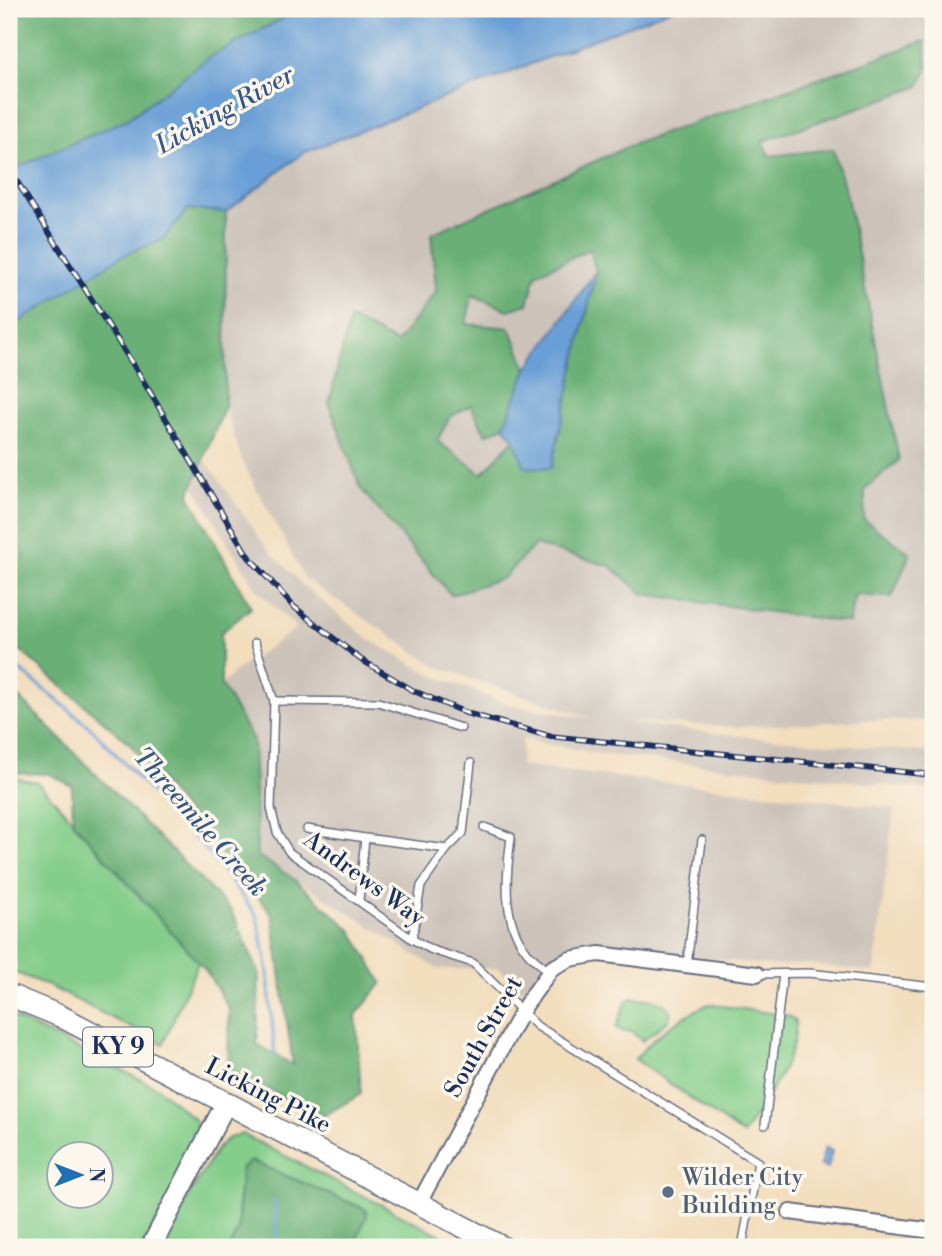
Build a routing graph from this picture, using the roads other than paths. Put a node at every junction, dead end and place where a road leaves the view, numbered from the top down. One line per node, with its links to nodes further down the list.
1 (255, 643): 2 (lane, Andrews Way)
2 (274, 701): 3 (lane); 10 (lane, Andrews Way)
3 (461, 728)
4 (471, 763): 9 (lane)
5 (484, 827): 13 (lane)
6 (307, 829): 7 (lane)
7 (365, 838): 9 (lane); 10 (lane)
8 (702, 840): 12 (lane)
9 (447, 849): 11 (lane)
10 (359, 901): 11 (lane, Andrews Way)
11 (412, 939): 18 (lane, Andrews Way)
12 (687, 965): 13 (street, South Street); 14 (street, South Street)
13 (548, 971): 18 (street, South Street)
14 (757, 974): 15 (lane)
15 (783, 974): 16 (lane); 20 (lane)
16 (933, 986)
17 (9, 995): 19 (main road, Licking Pike / KY 9)
18 (523, 1009): 21 (street, South Street); 28 (lane, Andrews Way)
19 (226, 1104): 21 (main road, Licking Pike / KY 9); 24 (main road)
20 (765, 1125)
21 (419, 1203): 25 (main road, Licking Pike / KY 9)
22 (790, 1212): 23 (street)
23 (933, 1231)
24 (151, 1247)
25 (502, 1247)
26 (634, 1247): 27 (lane)
27 (657, 1247)
28 (742, 1247)

